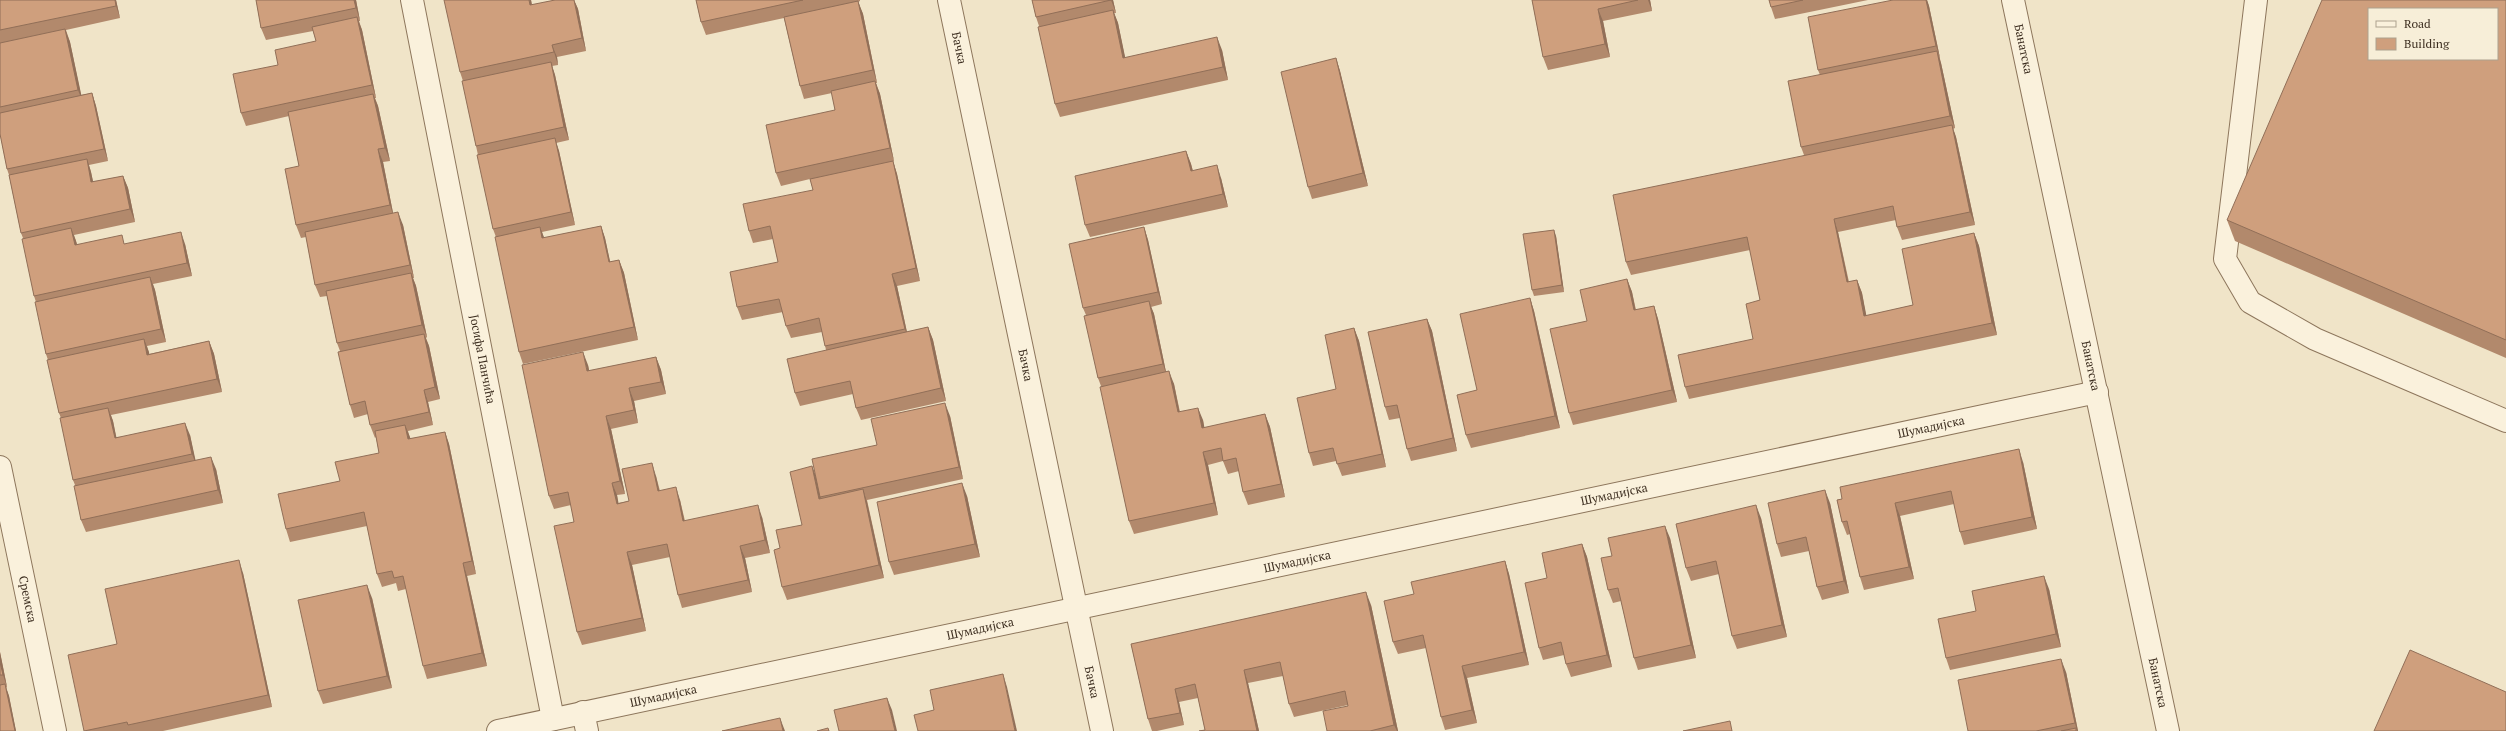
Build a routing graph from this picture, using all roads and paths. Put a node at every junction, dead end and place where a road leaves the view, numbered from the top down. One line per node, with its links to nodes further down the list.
1 (412, 0): 9 (street, Јосифа Панчића)
2 (949, 0): 8 (street, Бачка)
3 (2013, 0): 5 (street, Банатска)
4 (2256, 0): 6 (street)
5 (2097, 392): 8 (street, Шумадијска); 14 (street, Банатска)
6 (2506, 421)
7 (0, 467): 11 (street, Сремска)
8 (1076, 608): 10 (street, Шумадијска); 13 (street, Бачка)
9 (553, 719): 10 (street, Шумадијска); 12 (street, Шумадијска)
10 (585, 721)
11 (55, 731)
12 (498, 731)
13 (1102, 731)
14 (2168, 731)

